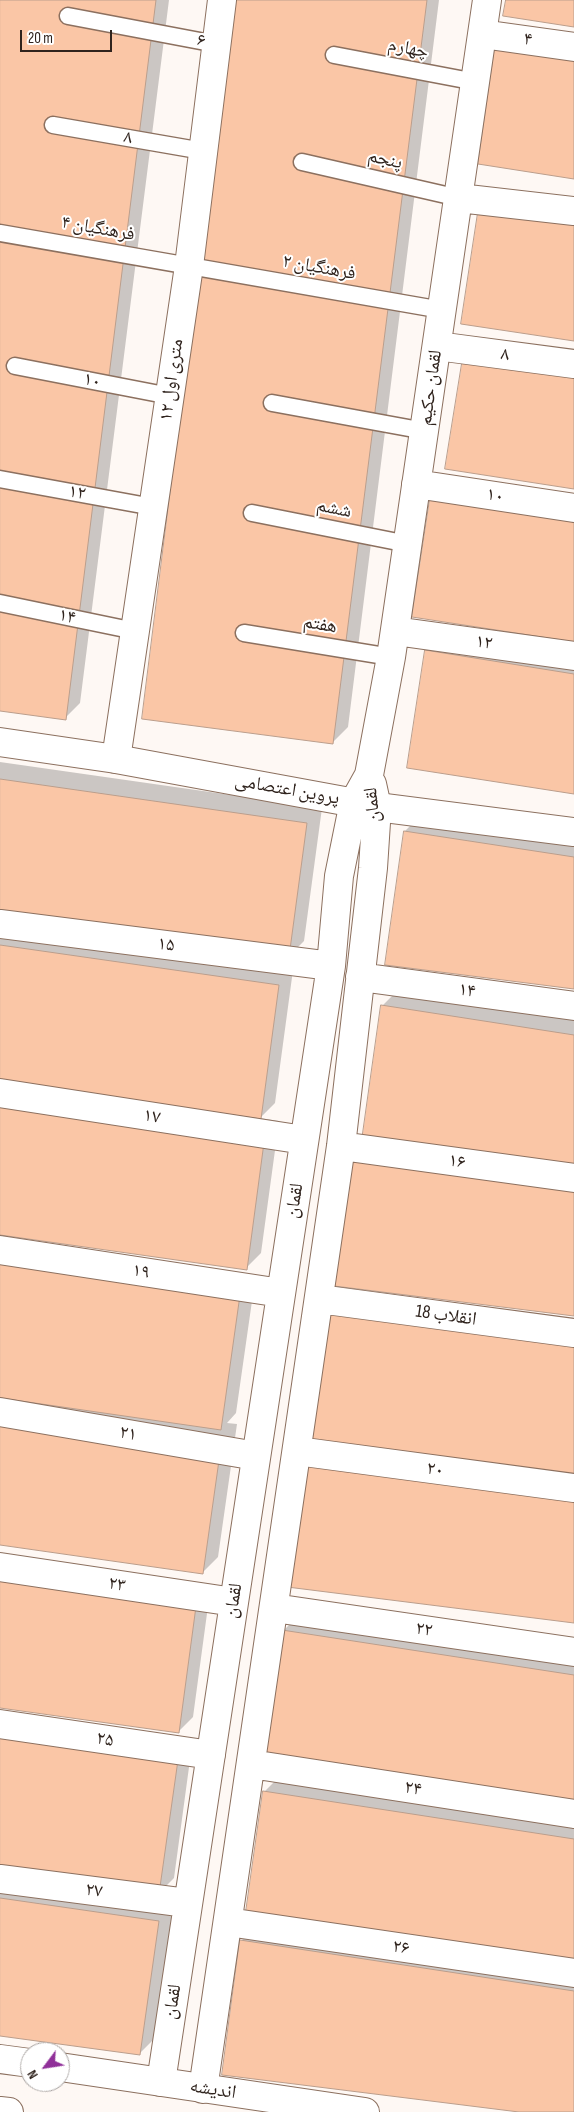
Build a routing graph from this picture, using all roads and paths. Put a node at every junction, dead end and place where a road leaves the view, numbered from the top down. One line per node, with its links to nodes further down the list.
1 (222, 0): 5 (street, ۱۲ متری اول)
2 (488, 0): 4 (street, لقمان حکیم)
3 (68, 16): 5 (lane, ۶)
4 (482, 34): 6 (street, ۴); 8 (street, لقمان حکیم)
5 (216, 44): 10 (street, ۱۲ متری اول)
6 (574, 47)
7 (334, 55): 8 (lane, چهارم)
8 (476, 82): 12 (street, لقمان حکیم)
9 (53, 124): 10 (lane, ۸)
10 (203, 151): 15 (street, ۱۲ متری اول)
11 (302, 162): 12 (lane, پنجم)
12 (459, 198): 13 (street); 16 (street, لقمان حکیم)
13 (574, 211)
14 (0, 233): 15 (lane, فرهنگیان ۴)
15 (189, 266): 16 (lane, فرهنگیان ۲); 20 (street, ۱۲ متری اول)
16 (442, 310): 17 (street, لقمان حکیم)
17 (437, 346): 18 (street, ۸); 22 (street, لقمان حکیم)
18 (574, 364)
19 (15, 366): 20 (lane, ۱۰)
20 (170, 396): 25 (street, ۱۲ متری اول)
21 (272, 403): 22 (lane)
22 (424, 431): 24 (street, لقمان حکیم)
23 (0, 479): 25 (lane, ۱۲)
24 (416, 484): 26 (street, ۱۰); 28 (street, لقمان حکیم)
25 (153, 507): 30 (street, ۱۲ متری اول)
26 (574, 508)
27 (252, 513): 28 (lane, ششم)
28 (408, 544): 31 (street, لقمان حکیم)
29 (0, 603): 30 (lane, ۱۴)
30 (135, 631): 36 (street, ۱۲ متری اول)
31 (395, 631): 33 (street, ۱۲); 34 (street, لقمان حکیم)
32 (244, 633): 34 (lane, هفتم)
33 (574, 656)
34 (391, 657): 37 (street, لقمان حکیم)
35 (0, 742): 36 (street, پروین اعتصامی)
36 (116, 759): 38 (street, پروین اعتصامی)
37 (369, 775): 38 (street, لقمان)
38 (366, 805): 39 (street, پروین اعتصامی); 41 (street, لقمان); 42 (street, لقمان)
39 (574, 832)
40 (0, 924): 41 (street, ۱۵)
41 (331, 966): 45 (street, لقمان)
42 (360, 977): 43 (street, ۱۴); 46 (street, لقمان)
43 (574, 1006)
44 (0, 1094): 45 (street, ۱۷)
45 (304, 1140): 49 (street, لقمان)
46 (341, 1146): 47 (street, ۱۶); 50 (street, لقمان)
47 (574, 1178)
48 (0, 1250): 49 (street, ۱۹)
49 (281, 1293): 54 (street, لقمان)
50 (318, 1299): 51 (street, انقلاب 18); 53 (street, لقمان)
51 (574, 1333)
52 (0, 1412): 54 (street, ۲۱)
53 (297, 1451): 55 (street, ۲۰); 58 (street, لقمان)
54 (256, 1456): 57 (street, لقمان)
55 (574, 1488)
56 (0, 1567): 57 (street, ۲۳)
57 (234, 1602): 61 (street, لقمان)
58 (274, 1608): 59 (street, ۲۲); 62 (street, لقمان)
59 (574, 1652)
60 (0, 1724): 61 (street, ۲۵)
61 (210, 1755): 65 (street, لقمان)
62 (251, 1764): 63 (street, ۲۴); 66 (street, لقمان)
63 (574, 1814)
64 (0, 1879): 65 (street, ۲۷)
65 (188, 1903): 71 (street, لقمان)
66 (228, 1922): 67 (street, ۲۶); 72 (street, لقمان)
67 (574, 1973)
68 (0, 2059): 69 (street)
69 (20, 2062)
70 (70, 2068): 71 (street, اندیشه)
71 (161, 2082): 72 (street, اندیشه)
72 (204, 2089): 75 (street, اندیشه)
73 (0, 2111): 74 (street)
74 (9, 2112)
75 (365, 2112)

